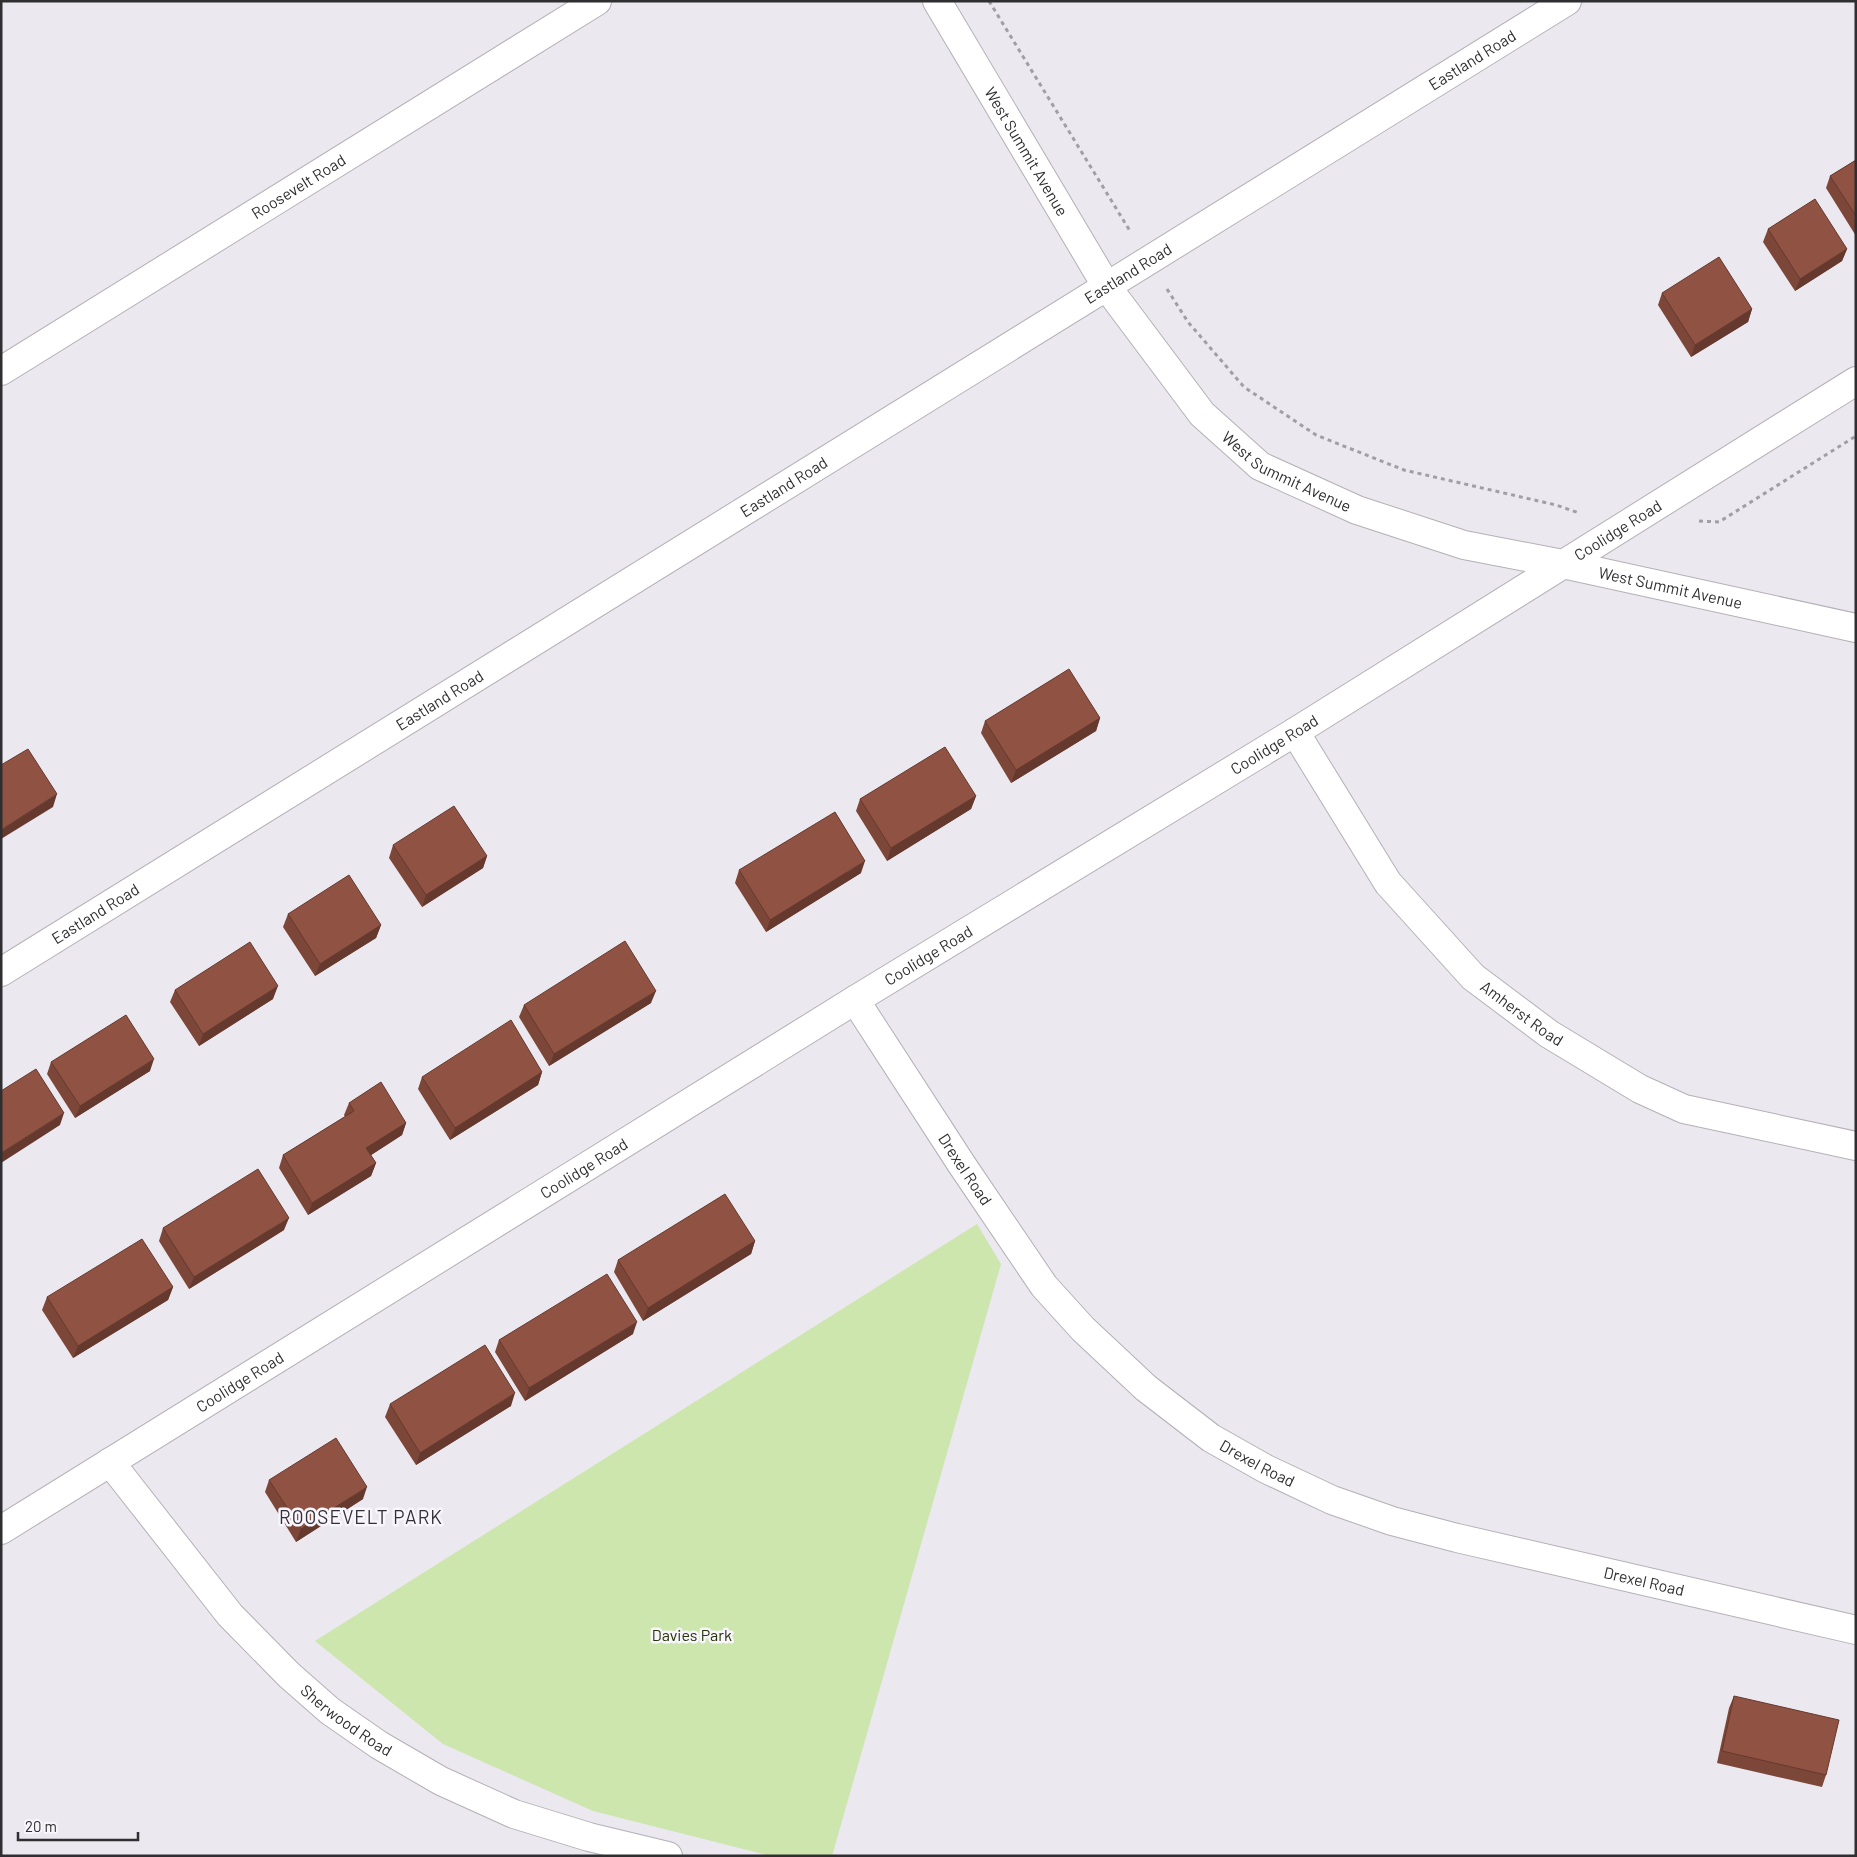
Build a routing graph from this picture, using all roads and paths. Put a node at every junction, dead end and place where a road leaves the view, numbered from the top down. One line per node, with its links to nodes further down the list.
1 (597, 1): 7 (street, Roosevelt Road)
2 (937, 1): 6 (street, West Summit Avenue)
3 (989, 1): 5 (path)
4 (1567, 1): 5 (street, Eastland Road)
5 (1148, 261): 6 (street, Eastland Road); 10 (path)
6 (1107, 287): 12 (street, West Summit Avenue); 15 (street, Eastland Road)
7 (1, 371)
8 (1856, 381): 10 (street, Coolidge Road)
9 (1856, 436): 11 (path)
10 (1636, 518): 12 (street, Coolidge Road)
11 (1691, 521)
12 (1563, 564): 13 (street, West Summit Avenue); 14 (street, Coolidge Road)
13 (1856, 628)
14 (1295, 732): 16 (street, Coolidge Road); 17 (street, Amherst Road)
15 (1, 972)
16 (855, 1000): 18 (street, Coolidge Road); 20 (street, Drexel Road)
17 (1856, 1146)
18 (110, 1462): 19 (street, Coolidge Road); 21 (street, Sherwood Road)
19 (1, 1530)
20 (1856, 1630)
21 (668, 1856)

